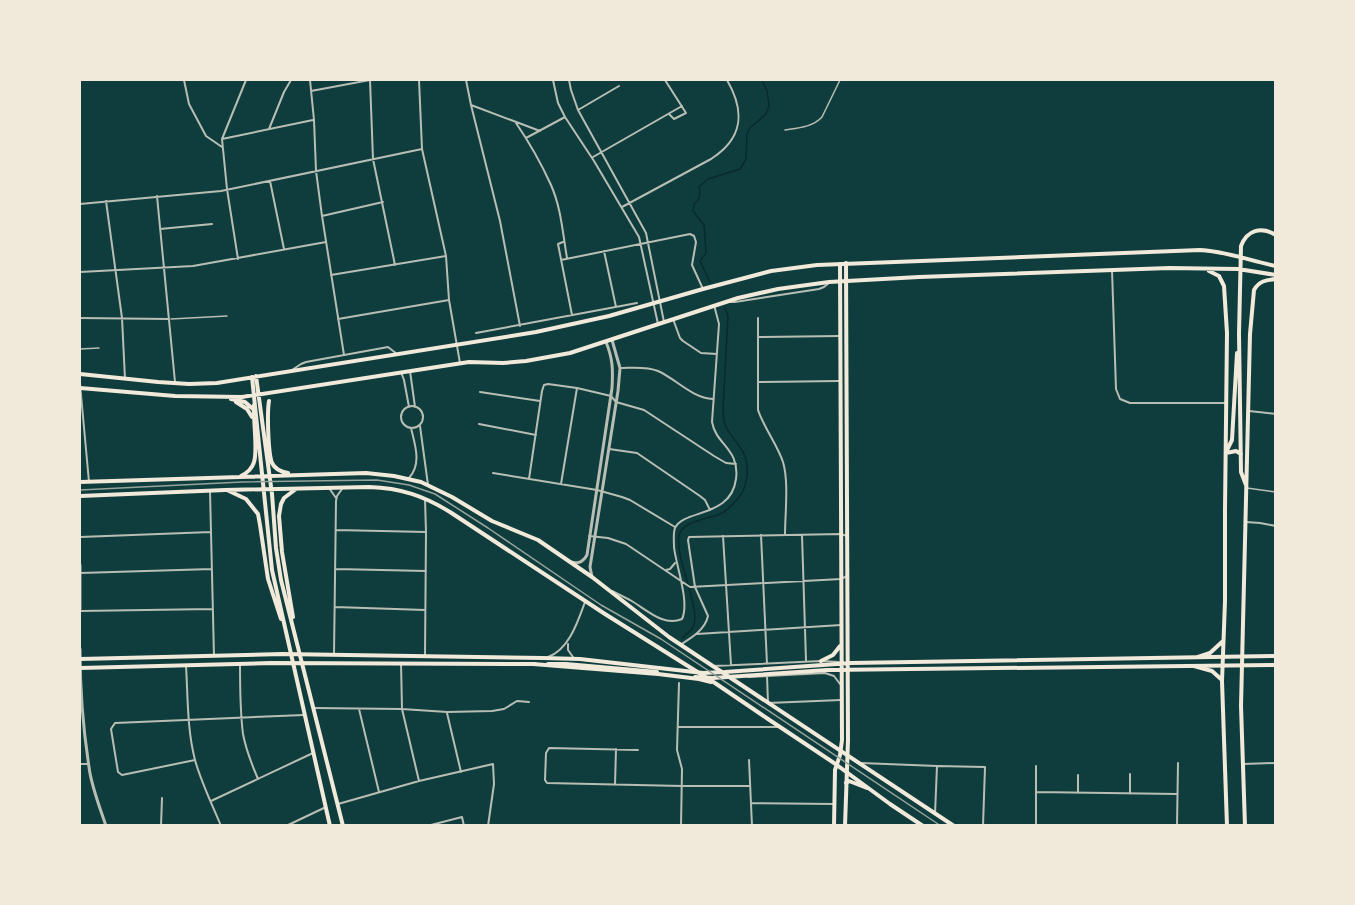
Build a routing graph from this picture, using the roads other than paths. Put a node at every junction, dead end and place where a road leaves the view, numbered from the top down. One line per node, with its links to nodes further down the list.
1 (184, 80): 27 (street)
2 (246, 80): 26 (street)
3 (291, 80): 22 (street)
4 (310, 80): 14 (street)
5 (370, 80): 14 (street); 31 (street)
6 (419, 80): 28 (street)
7 (466, 80): 15 (street)
8 (553, 80): 19 (street)
9 (569, 80): 17 (street)
10 (665, 80): 16 (street)
11 (727, 80): 38 (street)
12 (840, 80): 23 (street)
13 (619, 86): 17 (street)
14 (311, 91): 20 (street)
15 (471, 105): 21 (street); 87 (street)
16 (682, 106): 18 (street); 18 (street)
17 (578, 110): 29 (street)
18 (669, 114): 29 (street)
19 (565, 117): 24 (street); 30 (street)
20 (314, 120): 22 (street); 32 (street)
21 (516, 123): 24 (street); 25 (street)
22 (269, 129): 26 (street)
23 (785, 130)
24 (540, 131): 25 (street)
25 (526, 138): 46 (street)
26 (222, 139): 27 (street)
27 (222, 147): 34 (street)
28 (422, 149): 31 (street); 51 (street)
29 (602, 153): 30 (street); 38 (street)
30 (592, 158): 40 (street)
31 (373, 159): 32 (street); 37 (street)
32 (316, 171): 33 (street); 41 (street)
33 (270, 181): 34 (street); 49 (street)
34 (227, 189): 35 (street); 53 (street)
35 (157, 196): 36 (street); 43 (street)
36 (106, 201): 39 (street); 64 (street)
37 (382, 202): 41 (street); 59 (street)
38 (630, 203): 40 (street); 47 (street)
39 (80, 204)
40 (622, 207): 48 (street)
41 (322, 216): 45 (street)
42 (212, 224): 43 (street)
43 (160, 229): 61 (street)
44 (1275, 235): 89 (main road)
45 (326, 242): 49 (street); 66 (street)
46 (564, 242): 52 (street); 54 (street)
47 (649, 242): 48 (street); 70 (street); 72 (street)
48 (641, 244): 50 (street); 74 (street)
49 (284, 249): 53 (street)
50 (604, 251): 52 (street); 76 (street)
51 (446, 256): 59 (street); 71 (street)
52 (567, 258): 54 (street)
53 (238, 259): 61 (street)
54 (561, 260): 77 (street)
55 (1275, 261): 58 (main road)
56 (846, 262): 57 (main road); 58 (main road); 68 (main road)
57 (840, 263): 69 (main road); 70 (main road)
58 (1266, 264): 60 (main road)
59 (395, 265): 66 (street)
60 (1275, 266)
61 (164, 269): 64 (street); 82 (street)
62 (1203, 269): 63 (main road); 67 (main road); 122 (main road)
63 (1112, 270): 68 (main road); 122 (street)
64 (116, 271): 65 (street); 80 (street)
65 (80, 272)
66 (331, 275): 83 (street)
67 (1275, 277): 126 (main road)
68 (846, 280): 69 (main road); 90 (main road)
69 (840, 281): 75 (main road); 90 (main road)
70 (703, 289): 72 (main road)
71 (449, 300): 83 (street); 94 (street)
72 (660, 302): 74 (main road); 85 (street)
73 (637, 303): 76 (street)
74 (654, 304): 86 (street); 94 (main road)
75 (714, 305): 84 (main road); 98 (street)
76 (616, 307): 77 (street)
77 (572, 315): 87 (street)
78 (227, 316): 82 (street)
79 (80, 318): 80 (street)
80 (122, 318): 82 (street); 107 (street)
81 (758, 318): 91 (street)
82 (169, 319): 110 (street)
83 (338, 319): 99 (street)
84 (673, 319): 85 (main road); 98 (street)
85 (664, 322): 86 (main road)
86 (658, 324): 92 (main road)
87 (520, 326): 88 (street)
88 (476, 333)
89 (1239, 334): 134 (main road); 137 (main road)
90 (843, 336): 91 (street); 108 (main road); 174 (main road)
91 (758, 337): 109 (street)
92 (612, 340): 93 (main road); 101 (street)
93 (606, 342): 100 (main road); 116 (street)
94 (457, 345): 97 (main road); 100 (street)
95 (99, 348): 96 (street)
96 (80, 349)
97 (397, 354): 99 (street); 102 (main road)
98 (717, 354): 118 (street)
99 (344, 355): 102 (street)
100 (460, 363): 103 (main road)
101 (620, 368): 118 (street); 121 (street)
102 (292, 370): 106 (main road)
103 (410, 371): 104 (main road); 124 (street)
104 (400, 372): 113 (main road); 123 (street)
105 (80, 374): 107 (main road)
106 (254, 376): 110 (main road); 115 (main road)
107 (125, 379): 110 (main road)
108 (840, 381): 109 (street); 168 (main road)
109 (758, 382): 169 (street)
110 (175, 383)
111 (80, 387): 117 (main road); 146 (street)
112 (577, 388): 116 (street); 120 (street); 147 (street)
113 (278, 392): 115 (main road); 119 (main road)
114 (480, 393): 120 (street)
115 (257, 395): 117 (main road); 125 (main road); 128 (main road)
116 (611, 396): 121 (street); 154 (street)
117 (221, 397): 125 (main road); 128 (main road)
118 (713, 399): 139 (street)
119 (269, 401): 128 (main road); 141 (main road)
120 (540, 401): 133 (street)
121 (616, 402): 135 (street); 139 (street)
122 (1226, 403): 137 (main road)
123 (409, 407): 124 (street); 132 (street)
124 (415, 407): 131 (street)
125 (253, 410): 128 (main road)
126 (1249, 411): 127 (street); 136 (main road)
127 (1275, 414)
128 (257, 416): 130 (main road); 142 (main road)
129 (479, 423): 133 (street)
130 (260, 426): 204 (main road); 205 (main road)
131 (420, 426): 132 (street); 148 (street)
132 (411, 428): 143 (street)
133 (536, 435): 144 (street)
134 (1241, 440): 136 (main road); 138 (main road)
135 (609, 449): 156 (street); 161 (street)
136 (1248, 450): 152 (main road)
137 (1225, 454): 138 (main road); 208 (main road)
138 (1241, 454): 152 (main road)
139 (736, 464): 161 (street)
140 (493, 473): 144 (street)
141 (294, 475): 142 (main road); 143 (main road)
142 (239, 477): 146 (main road)
143 (409, 478): 148 (main road)
144 (529, 479): 147 (street)
145 (80, 482): 146 (main road)
146 (89, 482)
147 (561, 484): 154 (street)
148 (428, 485): 177 (main road)
149 (329, 487): 150 (main road); 151 (main road); 160 (street)
150 (344, 487): 159 (main road); 160 (street)
151 (297, 488): 153 (main road); 205 (main road)
152 (1247, 488): 157 (street); 162 (main road)
153 (225, 490): 155 (main road); 204 (main road)
154 (597, 490): 156 (street); 171 (street)
155 (210, 491): 158 (main road); 166 (street)
156 (602, 492): 164 (street); 176 (street)
157 (1275, 492)
158 (80, 496)
159 (425, 499): 167 (street); 195 (main road)
160 (336, 501): 165 (street)
161 (710, 510): 164 (street)
162 (1246, 522): 163 (street); 221 (main road)
163 (1275, 526)
164 (676, 528): 178 (street)
165 (336, 530): 167 (street); 181 (street)
166 (211, 532): 175 (street); 180 (street)
167 (426, 532): 183 (street)
168 (841, 534): 170 (street); 174 (street); 187 (main road)
169 (785, 535): 170 (street); 173 (street)
170 (801, 535): 189 (street)
171 (590, 536): 176 (street); 177 (street)
172 (723, 536): 173 (street); 192 (street); 193 (street)
173 (761, 536): 191 (street)
174 (847, 536): 185 (main road)
175 (80, 537)
176 (596, 537): 182 (street); 186 (street)
177 (570, 562): 186 (main road)
178 (676, 562): 182 (street); 188 (street)
179 (80, 565): 184 (street)
180 (212, 569): 184 (street); 197 (street)
181 (335, 569): 183 (street); 196 (street)
182 (666, 570): 188 (street)
183 (426, 571): 199 (street)
184 (80, 573): 190 (street)
185 (847, 576): 187 (street); 212 (main road)
186 (592, 577): 194 (main road)
187 (842, 579): 189 (street); 200 (main road)
188 (681, 581): 193 (street); 194 (street)
189 (803, 581): 191 (street); 201 (street)
190 (80, 582): 198 (street)
191 (763, 583): 192 (street); 202 (street)
192 (727, 585): 193 (street); 203 (street)
193 (695, 587): 206 (street)
194 (606, 588): 210 (main road)
195 (585, 602): 207 (street); 253 (main road)
196 (335, 607): 199 (street); 215 (street)
197 (212, 609): 198 (street); 216 (street)
198 (80, 610)
199 (425, 610): 217 (street)
200 (841, 625): 201 (street); 209 (main road)
201 (805, 627): 202 (street); 226 (street)
202 (766, 629): 203 (street); 235 (street)
203 (729, 631): 206 (street); 236 (street)
204 (286, 632): 213 (main road)
205 (294, 633): 214 (main road)
206 (697, 634): 210 (street)
207 (568, 641): 222 (street); 224 (street)
208 (1224, 641): 219 (main road); 220 (main road)
209 (841, 642): 225 (main road); 231 (main road)
210 (680, 645): 241 (main road)
211 (80, 649): 223 (street)
212 (847, 652): 232 (main road); 233 (main road)
213 (291, 654): 214 (main road); 216 (main road); 228 (main road)
214 (300, 654): 215 (main road); 229 (main road)
215 (334, 654): 217 (main road)
216 (214, 656): 223 (main road)
217 (425, 656): 222 (main road)
218 (1275, 656): 221 (main road)
219 (1198, 657): 220 (main road); 233 (main road)
220 (1223, 657): 221 (main road); 237 (main road)
221 (1243, 657): 238 (main road)
222 (543, 658): 224 (main road)
223 (80, 659): 243 (street)
224 (579, 659): 244 (main road)
225 (821, 661): 226 (street); 231 (street)
226 (806, 662): 235 (street)
227 (240, 663): 228 (main road); 240 (main road); 266 (street)
228 (292, 663): 229 (main road); 264 (main road)
229 (302, 663): 230 (main road); 260 (main road)
230 (401, 663): 234 (main road); 262 (street)
231 (841, 663): 232 (main road); 244 (main road); 247 (main road)
232 (847, 663): 233 (main road); 248 (main road)
233 (862, 663)
234 (533, 664): 244 (main road); 253 (main road)
235 (767, 664): 236 (street)
236 (731, 665): 241 (street)
237 (1222, 665): 238 (main road); 242 (main road); 252 (main road)
238 (1243, 665): 239 (main road); 283 (main road)
239 (1275, 665)
240 (186, 666): 243 (main road); 267 (street)
241 (713, 666): 250 (main road)
242 (1194, 666): 245 (main road); 252 (main road)
243 (80, 668): 265 (street)
244 (790, 669): 246 (main road)
245 (859, 669): 248 (main road); 255 (main road)
246 (827, 670): 247 (main road); 251 (main road)
247 (841, 670): 248 (main road); 251 (main road)
248 (847, 670): 255 (main road)
249 (767, 676): 250 (street); 256 (street); 259 (street)
250 (731, 678): 259 (main road)
251 (841, 680): 256 (main road)
252 (1222, 681): 328 (main road)
253 (715, 682): 269 (main road)
254 (679, 683): 268 (street)
255 (847, 684): 274 (main road)
256 (841, 687): 257 (main road)
257 (842, 700): 259 (street); 272 (main road)
258 (529, 702): 263 (street)
259 (768, 703): 272 (main road)
260 (314, 708): 261 (street); 305 (main road)
261 (359, 709): 262 (street); 297 (street)
262 (402, 709): 263 (street); 291 (street)
263 (447, 712): 286 (street)
264 (304, 715): 266 (street); 273 (main road)
265 (81, 718): 281 (street)
266 (241, 718): 267 (street); 290 (street)
267 (188, 720): 275 (street); 275 (street)
268 (678, 727): 269 (street); 294 (street)
269 (779, 727): 282 (main road)
270 (616, 749): 271 (street); 293 (street); 293 (street)
271 (638, 750)
272 (841, 751): 274 (main road); 282 (main road)
273 (313, 753): 290 (street); 307 (main road)
274 (848, 756): 277 (main road); 287 (main road)
275 (195, 760): 303 (street)
276 (749, 760): 295 (street)
277 (858, 762): 284 (street); 308 (main road)
278 (1178, 763): 301 (street)
279 (1275, 763): 283 (street)
280 (80, 764): 281 (street)
281 (89, 764): 310 (street)
282 (837, 764): 287 (main road); 306 (main road)
283 (1243, 764): 309 (main road)
284 (937, 766): 308 (street); 325 (street)
285 (1036, 766): 298 (street)
286 (461, 771): 291 (street); 318 (street)
287 (846, 771): 292 (main road); 296 (main road)
288 (1130, 774): 300 (street)
289 (1078, 775): 299 (street)
290 (258, 779): 303 (street)
291 (419, 782): 297 (street)
292 (846, 783): 296 (main road); 322 (main road)
293 (615, 785): 294 (street)
294 (682, 786): 295 (street); 319 (street)
295 (750, 786): 304 (street)
296 (872, 790): 323 (main road)
297 (379, 792): 305 (street)
298 (1036, 792): 299 (street); 326 (street)
299 (1078, 793): 300 (street)
300 (1130, 794): 301 (street)
301 (1178, 794): 327 (street)
302 (162, 798): 311 (street)
303 (211, 801): 312 (street)
304 (751, 803): 306 (street); 320 (street)
305 (338, 804): 315 (main road)
306 (834, 804): 321 (main road)
307 (326, 807): 313 (street); 314 (main road)
308 (935, 814): 324 (main road)
309 (1245, 824)
310 (106, 825)
311 (161, 825)
312 (221, 825)
313 (286, 825)
314 (330, 825)
315 (343, 825)
316 (428, 825): 317 (street)
317 (464, 825)
318 (488, 825)
319 (681, 825)
320 (752, 825)
321 (834, 825)
322 (845, 825)
323 (923, 825)
324 (954, 825)
325 (983, 825)
326 (1036, 825)
327 (1177, 825)
328 (1227, 825)

